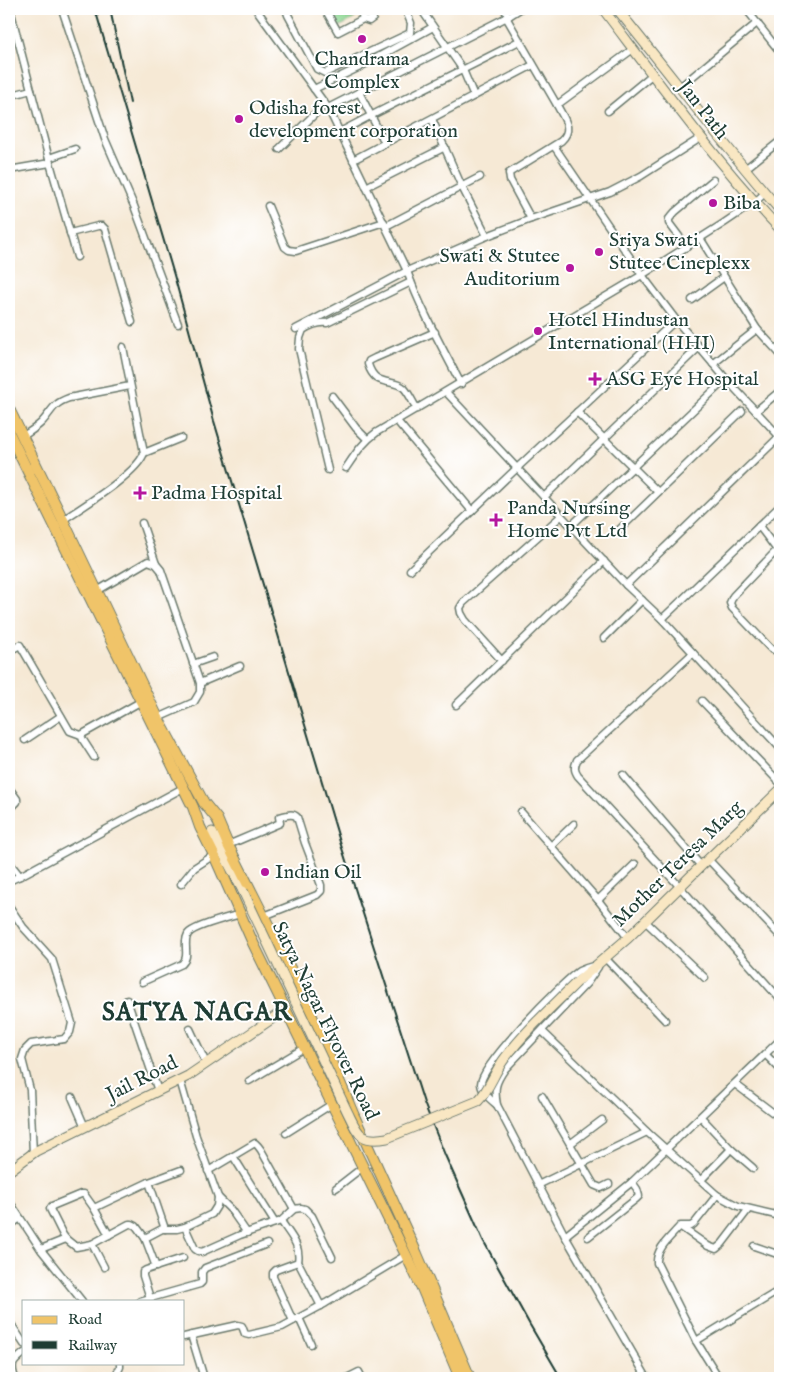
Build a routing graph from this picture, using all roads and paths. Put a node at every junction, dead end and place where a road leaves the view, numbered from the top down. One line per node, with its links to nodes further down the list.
1 (10, 9): 26 (street)
2 (62, 9): 71 (street)
3 (256, 9): 25 (street)
4 (286, 9): 7 (street)
5 (325, 9): 6 (street)
6 (364, 9)
7 (405, 9)
8 (421, 9): 16 (street)
9 (504, 9): 14 (street)
10 (520, 9): 14 (street)
11 (604, 9): 19 (street, Jan Path)
12 (618, 9): 24 (street, Jan Path)
13 (746, 9): 15 (street)
14 (507, 17): 17 (street); 18 (street)
15 (757, 23): 20 (street); 24 (street)
16 (433, 27): 18 (street); 25 (street)
17 (519, 41): 21 (street); 22 (street)
18 (447, 48): 22 (street); 27 (street)
19 (633, 49): 23 (street, Jan Path); 30 (street)
20 (780, 52)
21 (533, 64): 29 (street); 30 (street)
22 (463, 70): 29 (street); 33 (street)
23 (652, 74): 32 (street); 36 (street, Jan Path)
24 (680, 87): 45 (street, Jan Path)
25 (314, 89): 31 (street)
26 (31, 90): 28 (street); 43 (street)
27 (359, 92): 31 (street); 33 (street)
28 (9, 96)
29 (474, 96): 34 (street)
30 (557, 105): 39 (street)
31 (326, 106): 35 (street); 42 (street)
32 (608, 111)
33 (371, 115): 35 (street); 38 (street)
34 (432, 119): 38 (street); 40 (street)
35 (340, 132): 44 (street)
36 (702, 137): 52 (street); 53 (street, Jan Path)
37 (780, 141): 45 (street)
38 (385, 144): 44 (street)
39 (554, 146): 52 (street); 56 (street)
40 (445, 148): 49 (street); 50 (street)
41 (75, 149): 43 (street)
42 (278, 149)
43 (49, 160): 46 (street); 59 (street)
44 (353, 160): 49 (street)
45 (745, 169): 51 (street, Jan Path)
46 (9, 170)
47 (480, 178): 50 (street)
48 (713, 180): 62 (street)
49 (366, 187): 57 (street)
50 (462, 187): 57 (street); 60 (street)
51 (765, 193): 53 (street); 55 (street, Jan Path)
52 (589, 199): 56 (street); 65 (street)
53 (755, 202): 58 (street, Jan Path); 61 (street)
54 (268, 206): 57 (street)
55 (780, 210)
56 (531, 219): 60 (street)
57 (385, 224): 64 (street)
58 (780, 229)
59 (70, 234): 63 (street); 70 (street)
60 (487, 236): 64 (street)
61 (700, 238): 62 (street); 66 (street)
62 (687, 247): 65 (street)
63 (77, 257)
64 (408, 271): 67 (street); 72 (street)
65 (642, 276): 69 (street); 80 (street)
66 (724, 277): 68 (street); 73 (street)
67 (411, 282): 74 (street); 101 (street)
68 (692, 300)
69 (676, 320): 76 (street); 89 (street)
70 (132, 322)
71 (178, 324)
72 (296, 329)
73 (757, 329): 77 (street); 78 (street)
74 (435, 332): 80 (street); 86 (street)
75 (123, 347): 81 (street)
76 (699, 347): 78 (street); 95 (street)
77 (780, 354)
78 (713, 364): 79 (street)
79 (726, 379): 88 (street); 100 (street)
80 (461, 384): 83 (street)
81 (130, 386): 92 (street); 97 (street)
82 (780, 391): 88 (street)
83 (446, 392): 86 (street); 99 (street)
84 (332, 396): 96 (street)
85 (9, 409): 92 (main road)
86 (417, 409): 90 (street)
87 (742, 411): 102 (street)
88 (756, 411): 93 (street)
89 (577, 412): 95 (street); 99 (street)
90 (397, 421): 96 (street); 105 (street)
91 (9, 433): 130 (main road)
92 (22, 437): 107 (main road)
93 (780, 437): 116 (street)
94 (181, 438): 97 (street)
95 (604, 438): 100 (street); 103 (street)
96 (367, 439): 98 (street)
97 (144, 453): 107 (street)
98 (346, 468)
99 (517, 468): 103 (street); 105 (street)
100 (634, 468): 102 (street); 109 (street)
101 (328, 470)
102 (658, 492): 111 (street)
103 (544, 497): 106 (street)
104 (780, 506): 110 (street)
105 (472, 511): 115 (street)
106 (561, 516): 109 (street); 125 (street)
107 (63, 520): 117 (main road)
108 (142, 523): 114 (street)
109 (571, 526): 113 (street)
110 (759, 526): 112 (street); 119 (street)
111 (617, 532)
112 (779, 549): 121 (street)
113 (604, 561): 116 (street); 125 (street)
114 (156, 564): 117 (street); 126 (street)
115 (410, 570)
116 (626, 585): 118 (street)
117 (97, 591): 133 (main road)
118 (642, 600): 119 (street); 120 (street)
119 (662, 619): 123 (street)
120 (604, 638)
121 (780, 649)
122 (9, 651): 132 (street)
123 (693, 653): 136 (street); 159 (street)
124 (213, 656): 126 (street)
125 (502, 661): 131 (street)
126 (194, 664): 128 (street)
127 (240, 666): 128 (street)
128 (200, 683): 133 (street)
129 (702, 701): 139 (street)
130 (140, 702): 134 (street); 141 (main road)
131 (456, 705)
132 (61, 716): 134 (street); 135 (street)
133 (158, 718): 145 (main road)
134 (81, 735): 137 (street)
135 (25, 740)
136 (780, 748)
137 (94, 757)
138 (623, 775): 155 (street)
139 (780, 783)
140 (9, 788): 143 (street)
141 (183, 788): 147 (main road); 156 (street)
142 (780, 790): 152 (street, Mother Teresa Marg)
143 (9, 810)
144 (521, 812): 150 (street)
145 (217, 819): 147 (main road); 148 (main road); 149 (main road)
146 (574, 824): 150 (street)
147 (200, 826): 148 (main road); 151 (main road)
148 (212, 832): 170 (street, Satya Nagar Flyover Road, bridge)
149 (228, 845): 163 (main road); 163 (street)
150 (551, 846): 160 (street)
151 (214, 855): 158 (street); 162 (main road)
152 (708, 859): 155 (street, Mother Teresa Marg); 165 (street)
153 (9, 862): 156 (street)
154 (634, 864): 160 (street)
155 (701, 866): 159 (street, Mother Teresa Marg)
156 (20, 876): 157 (street)
157 (9, 881)
158 (181, 884)
159 (679, 886): 164 (street, Mother Teresa Marg); 171 (street)
160 (598, 900): 166 (street)
161 (9, 906): 202 (street)
162 (241, 914): 169 (street); 174 (main road)
163 (264, 916): 183 (main road)
164 (645, 921): 166 (street, Mother Teresa Marg); 168 (street)
165 (780, 936)
166 (628, 938): 167 (street, Mother Teresa Marg)
167 (603, 961): 170 (street, Mother Teresa Marg); 175 (street); 177 (street, Mother Teresa Marg); 192 (street, Mother Teresa Marg)
168 (705, 978)
169 (142, 982)
170 (577, 982)
171 (778, 991): 173 (street)
172 (127, 1000): 188 (street)
173 (780, 1000)
174 (287, 1013): 179 (main road); 181 (street, Jail Road)
175 (665, 1020)
176 (190, 1029): 181 (street)
177 (542, 1031): 192 (street, Mother Teresa Marg); 197 (street)
178 (780, 1040): 180 (street)
179 (304, 1048): 185 (street); 186 (main road)
180 (766, 1055): 182 (street); 187 (street)
181 (206, 1063): 184 (street, Jail Road)
182 (780, 1069)
183 (336, 1074): 186 (main road); 219 (main road)
184 (180, 1080): 188 (street, Jail Road); 208 (street)
185 (249, 1081)
186 (321, 1082): 191 (main road)
187 (735, 1084): 193 (street); 194 (street)
188 (158, 1091): 196 (street, Jail Road)
189 (542, 1096): 199 (street)
190 (72, 1097): 196 (street)
191 (332, 1104): 198 (street); 205 (main road)
192 (497, 1105): 214 (street)
193 (701, 1117): 200 (street); 201 (street)
194 (780, 1118)
195 (602, 1120): 199 (street)
196 (85, 1127): 202 (street, Jail Road)
197 (647, 1132): 200 (street); 204 (street)
198 (286, 1133)
199 (570, 1144): 204 (street)
200 (667, 1149): 210 (street); 212 (street)
201 (731, 1150): 206 (street); 210 (street)
202 (33, 1153): 209 (street, Jail Road)
203 (233, 1156): 208 (street); 221 (street); 225 (street)
204 (582, 1164): 213 (street); 214 (street)
205 (363, 1167): 215 (street); 219 (main road)
206 (753, 1168)
207 (181, 1170): 211 (street)
208 (208, 1170): 217 (street)
209 (9, 1171)
210 (701, 1180): 216 (street)
211 (149, 1182): 220 (street); 229 (street)
212 (632, 1182): 232 (street); 233 (street)
213 (609, 1184)
214 (538, 1185): 232 (street)
215 (336, 1188)
216 (717, 1195): 222 (street); 227 (street)
217 (218, 1197): 228 (street); 230 (street)
218 (9, 1201): 224 (street)
219 (388, 1204): 240 (main road); 267 (main road)
220 (94, 1208): 231 (street); 235 (street)
221 (294, 1209): 225 (street); 242 (street)
222 (748, 1210): 223 (street); 227 (street)
223 (780, 1216)
224 (20, 1218): 226 (street); 239 (street)
225 (278, 1222): 230 (street); 244 (street)
226 (9, 1226)
227 (680, 1226): 257 (street)
228 (185, 1227): 229 (street); 230 (street)
229 (165, 1229): 234 (street)
230 (247, 1233)
231 (109, 1235): 234 (street); 236 (street)
232 (565, 1236): 268 (street)
233 (588, 1237)
234 (145, 1238): 246 (street)
235 (66, 1239): 236 (street); 239 (street)
236 (92, 1244): 245 (street)
237 (267, 1244): 248 (street)
238 (754, 1246): 241 (street)
239 (41, 1249): 249 (street)
240 (406, 1255): 251 (street); 266 (main road)
241 (780, 1255)
242 (332, 1257)
243 (183, 1258): 246 (street)
244 (298, 1262): 251 (street); 252 (street)
245 (104, 1267)
246 (156, 1267): 248 (street)
247 (780, 1290): 257 (street)
248 (150, 1298): 250 (street)
249 (81, 1300)
250 (143, 1300)
251 (321, 1306): 252 (street)
252 (296, 1319): 254 (street); 258 (street)
253 (9, 1321): 256 (street)
254 (191, 1335): 255 (street); 263 (street)
255 (185, 1337)
256 (22, 1341)
257 (696, 1341): 269 (street)
258 (312, 1344)
259 (22, 1355): 261 (street)
260 (120, 1364): 262 (street)
261 (15, 1378)
262 (115, 1378)
263 (204, 1378)
264 (347, 1378): 265 (street)
265 (362, 1378)
266 (460, 1378)
267 (470, 1378)
268 (647, 1378)
269 (719, 1378)

